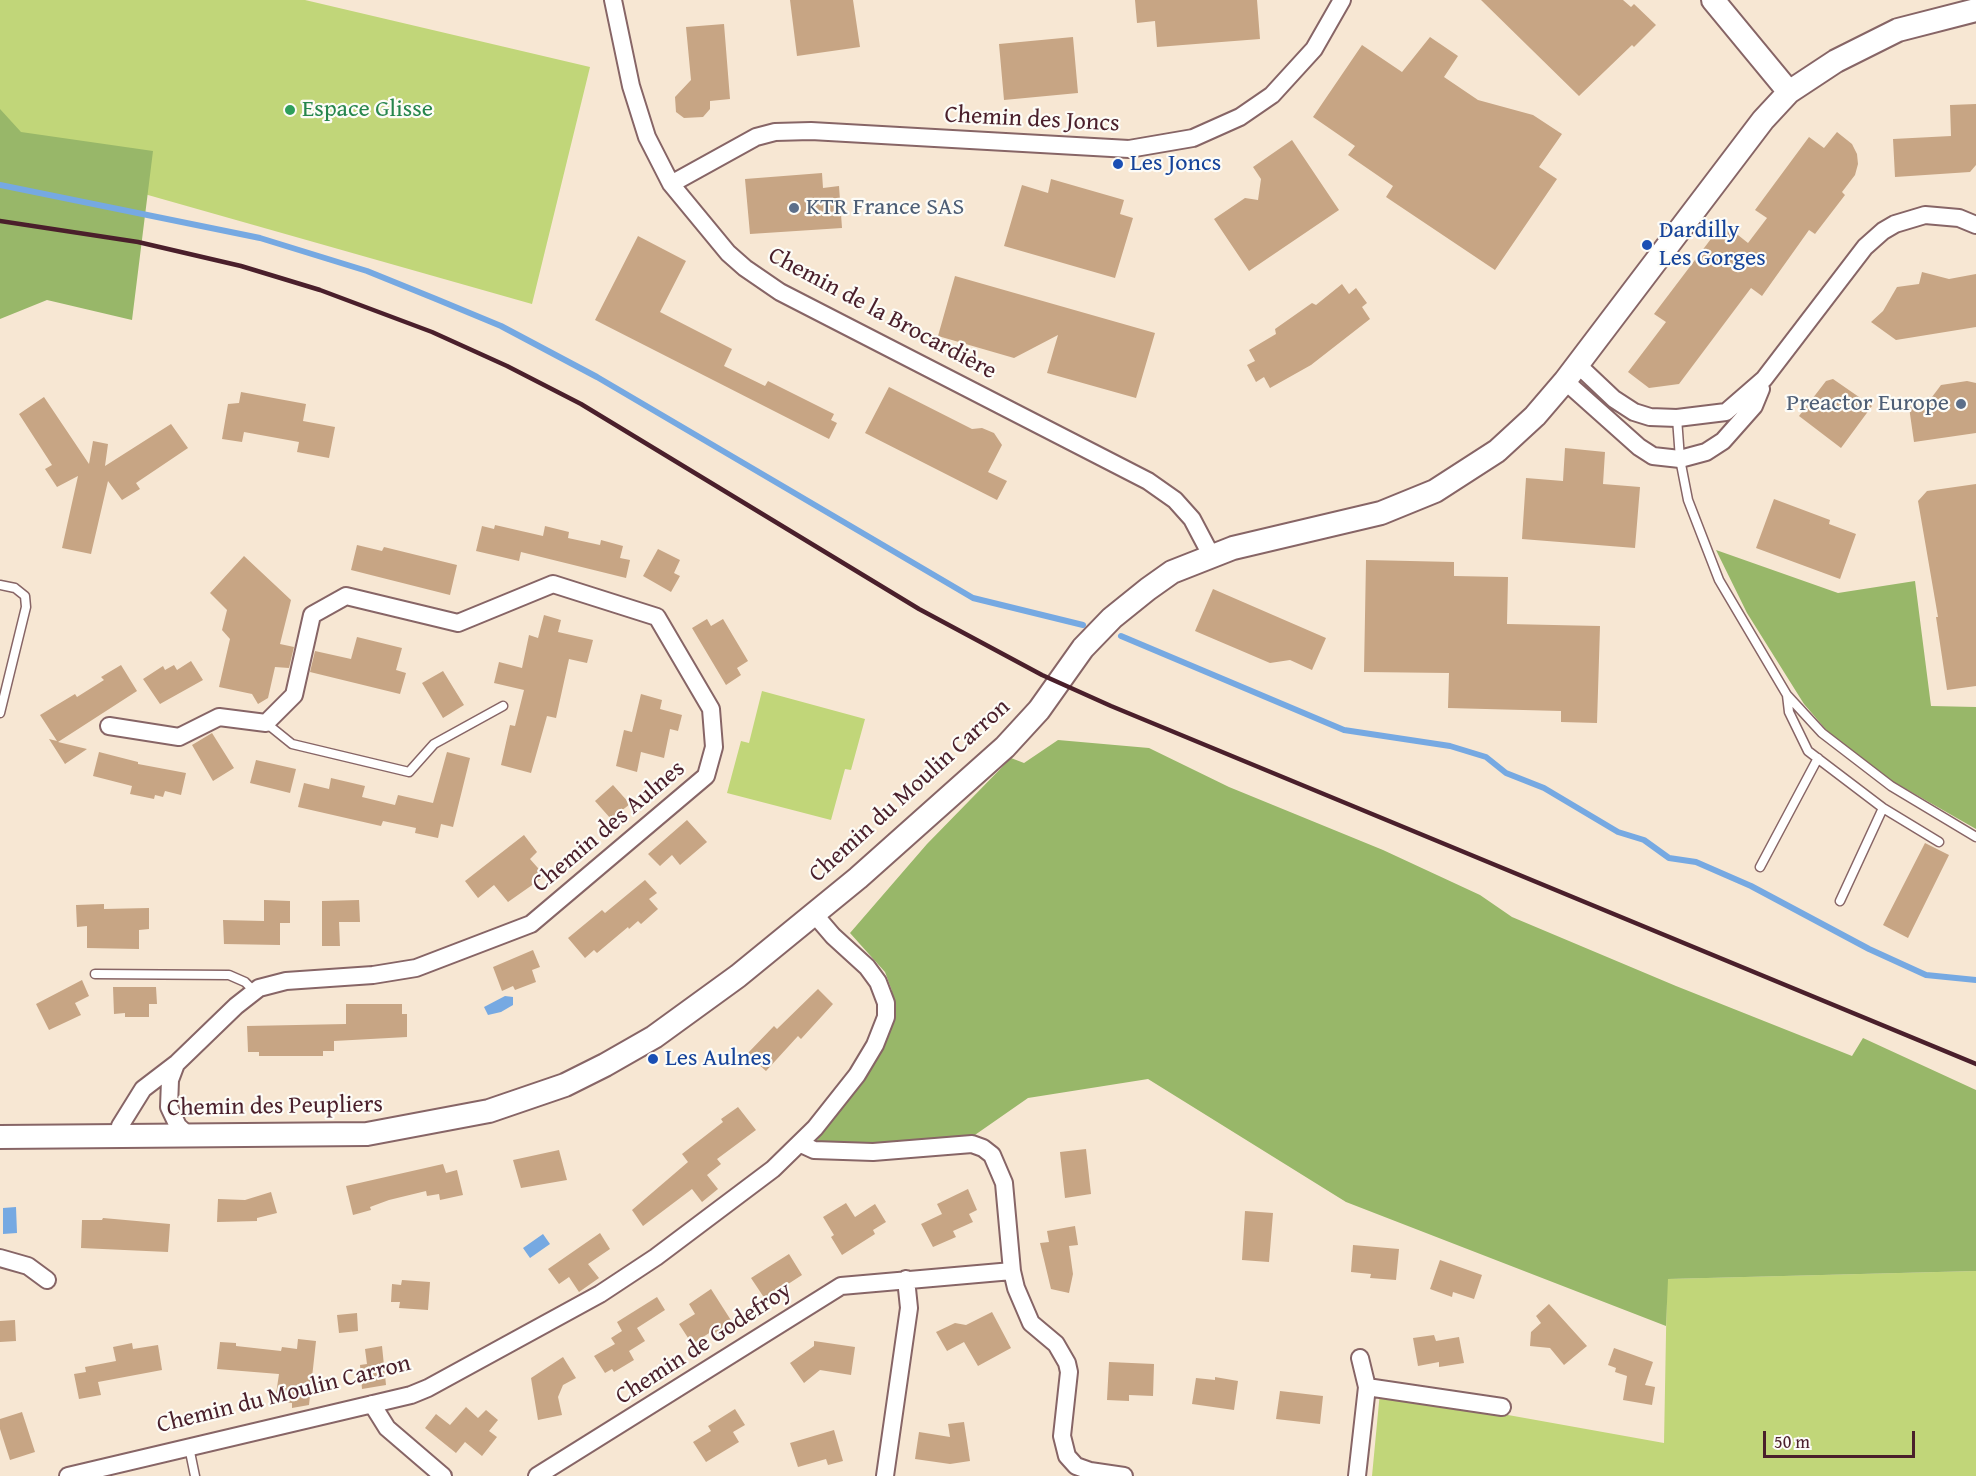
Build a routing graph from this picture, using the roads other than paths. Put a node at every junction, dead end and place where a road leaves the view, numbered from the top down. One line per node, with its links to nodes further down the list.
1 (613, 0): 6 (street, Chemin de la Brocardière)
2 (1342, 0): 6 (street, Chemin des Joncs)
3 (1713, 0): 5 (street)
4 (1976, 10): 5 (street, Chemin du Moulin Carron)
5 (1788, 92): 8 (street, Chemin du Moulin Carron)
6 (671, 184): 12 (street, Chemin de la Brocardière)
7 (1976, 225): 9 (street)
8 (1571, 373): 10 (street); 11 (street); 12 (street, Chemin du Moulin Carron)
9 (1764, 379): 10 (street); 11 (street)
10 (1677, 418): 11 (lane)
11 (1680, 459): 14 (lane)
12 (1211, 555): 25 (street, Chemin du Moulin Carron)
13 (0, 585): 16 (lane)
14 (1787, 694): 19 (lane); 21 (lane)
15 (503, 706): 17 (lane)
16 (0, 712)
17 (266, 723): 18 (street); 27 (street, Chemin des Aulnes)
18 (109, 726)
19 (1818, 758): 20 (lane); 23 (lane)
20 (1882, 808): 22 (lane); 24 (lane)
21 (1976, 837)
22 (1939, 842)
23 (1760, 867)
24 (1840, 901)
25 (815, 915): 31 (street, Chemin des Peupliers); 32 (street, Chemin du Moulin Carron)
26 (95, 974): 27 (lane)
27 (254, 991): 28 (street, Chemin des Aulnes)
28 (177, 1063): 30 (street, Chemin des Aulnes); 31 (street)
29 (0, 1137): 30 (street, Chemin des Peupliers)
30 (120, 1137): 31 (street, Chemin des Peupliers)
31 (190, 1137)
32 (801, 1144): 34 (street); 39 (street, Chemin du Moulin Carron)
33 (0, 1258): 36 (street)
34 (1012, 1271): 35 (street, Chemin de Godefroy); 47 (street)
35 (906, 1279): 45 (street, Chemin de Godefroy); 46 (street)
36 (47, 1280)
37 (1360, 1358): 38 (street)
38 (1367, 1387): 40 (street); 48 (street)
39 (372, 1404): 41 (street, Chemin du Moulin Carron); 44 (street)
40 (1502, 1407)
41 (189, 1447): 42 (street, Chemin du Moulin Carron); 43 (lane)
42 (68, 1476)
43 (195, 1476)
44 (443, 1476)
45 (537, 1476)
46 (885, 1476)
47 (1124, 1476)
48 (1357, 1476)

